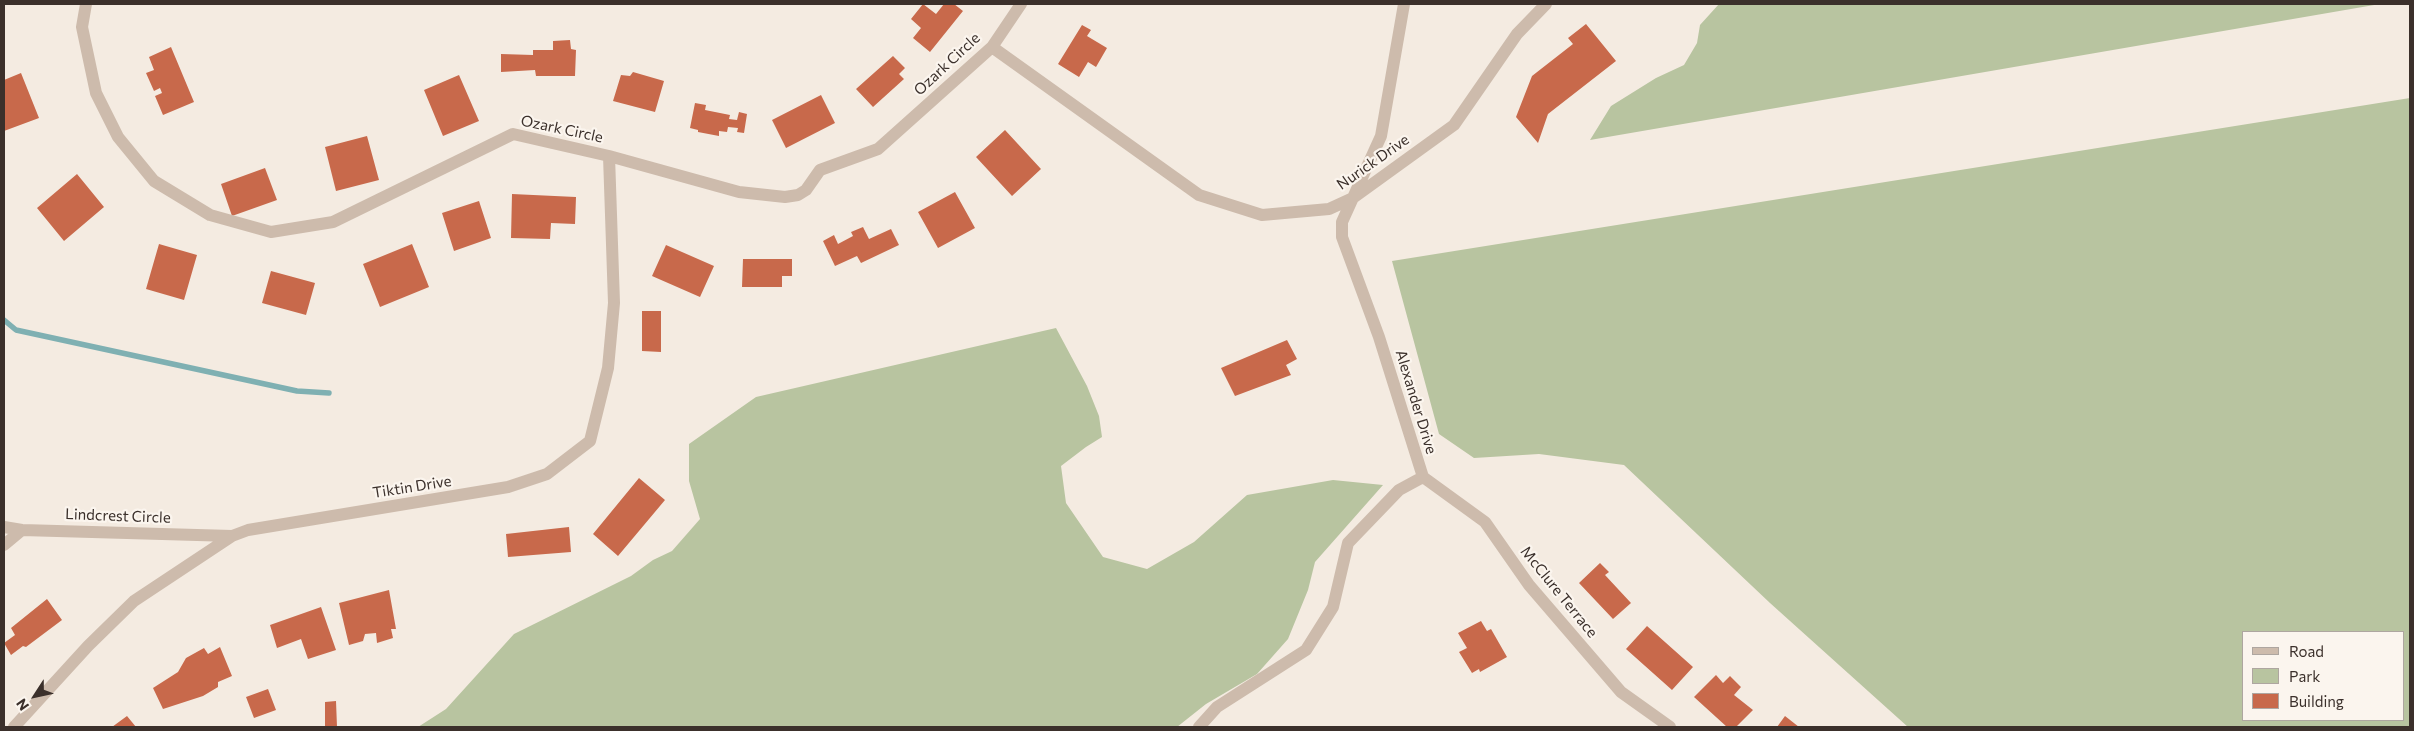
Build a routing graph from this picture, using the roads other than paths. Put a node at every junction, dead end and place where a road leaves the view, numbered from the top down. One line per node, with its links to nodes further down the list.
1 (86, 4): 6 (street, Ozark Circle)
2 (1021, 4): 5 (street, Ozark Circle)
3 (1404, 4): 7 (street, Alexander Drive)
4 (1546, 4): 7 (street, Nurick Drive)
5 (992, 46): 6 (street, Ozark Circle); 7 (street, Nurick Drive)
6 (609, 156): 11 (street, Tiktin Drive)
7 (1353, 198): 8 (street, Alexander Drive)
8 (1423, 477): 14 (street, Alexander Drive); 15 (street, McClure Terrace)
9 (4, 527): 10 (street, Lindcrest Circle)
10 (22, 530): 11 (street, Lindcrest Circle); 12 (street)
11 (232, 536): 13 (street, Tiktin Drive)
12 (4, 545)
13 (14, 727)
14 (1199, 727)
15 (1670, 727)

